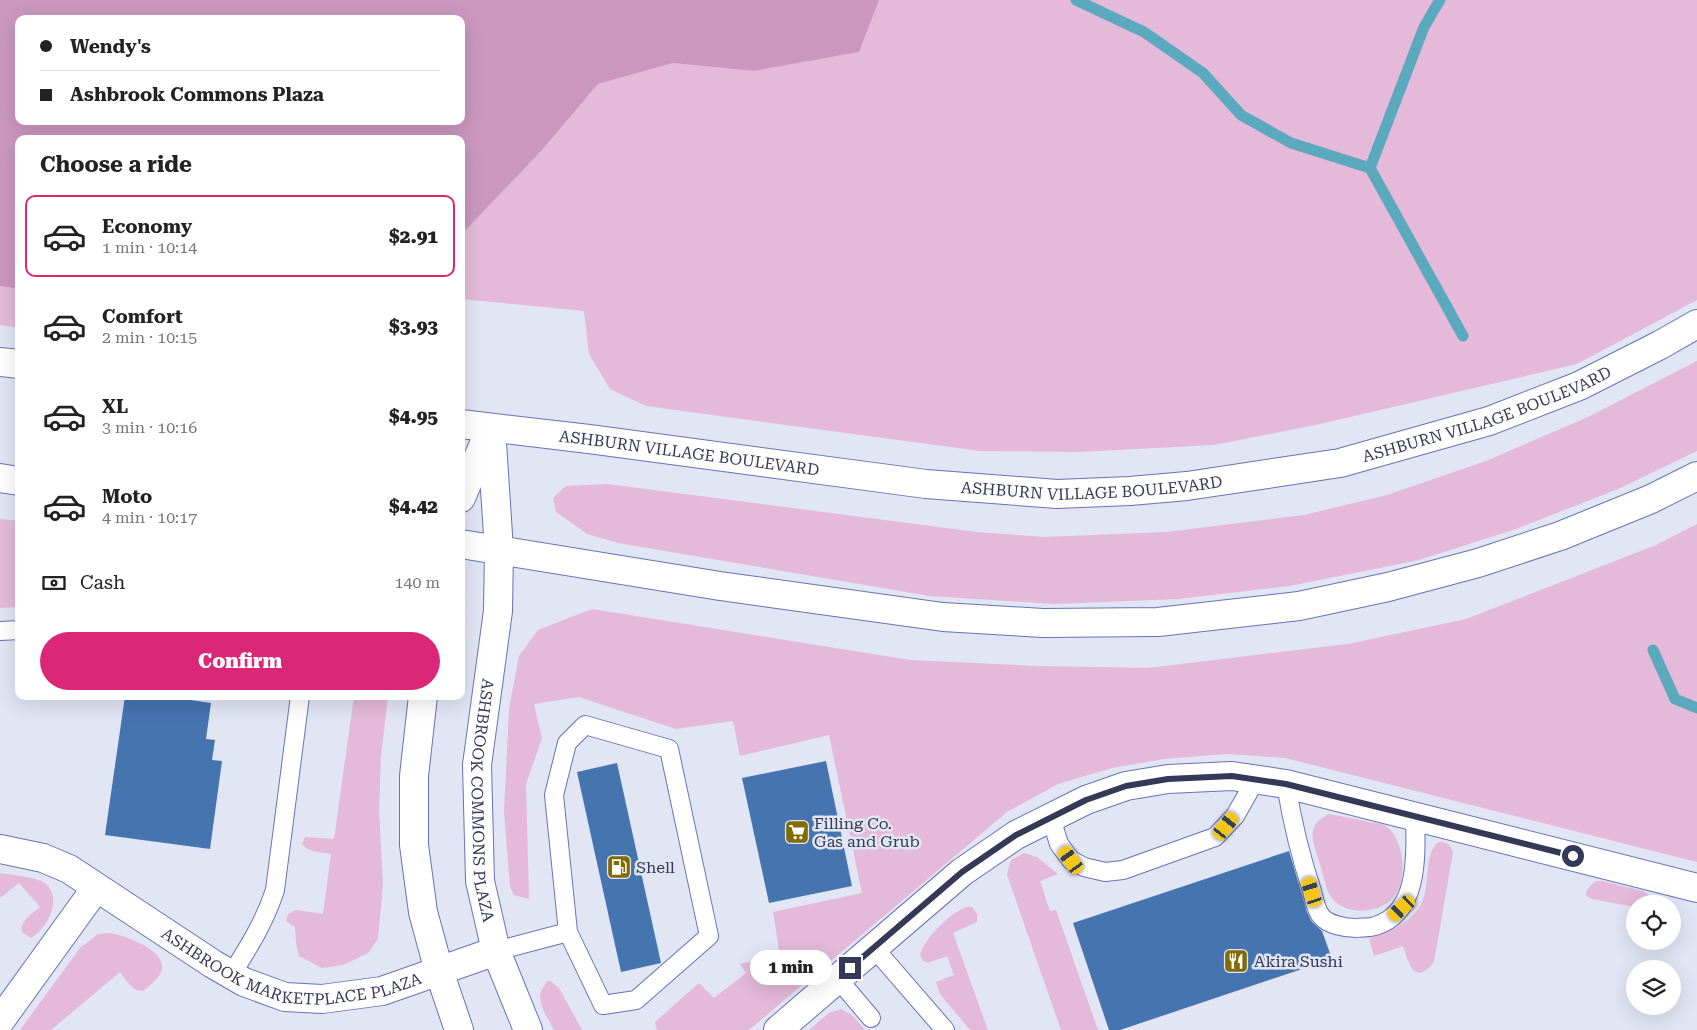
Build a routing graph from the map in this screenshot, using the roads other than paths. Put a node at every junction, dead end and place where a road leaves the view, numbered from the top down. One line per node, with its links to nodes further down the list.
1 (1697, 324): 5 (street, ASHBURN VILLAGE BOULEVARD)
2 (0, 362): 3 (street)
3 (15, 364)
4 (465, 425): 5 (street, ASHBURN VILLAGE BOULEVARD)
5 (491, 428): 9 (street); 11 (street, ASHBROOK COMMONS PLAZA)
6 (1697, 476): 11 (street)
7 (0, 478): 8 (street)
8 (15, 480)
9 (465, 489)
10 (465, 545): 11 (street)
11 (499, 550): 25 (street, ASHBROOK COMMONS PLAZA)
12 (15, 630): 13 (lane)
13 (0, 631)
14 (299, 700): 27 (lane)
15 (423, 700): 26 (street)
16 (1256, 779): 17 (street); 19 (street); 19 (lane)
17 (1286, 784): 18 (street); 18 (lane)
18 (1415, 816): 22 (street)
19 (1051, 818): 24 (street)
20 (0, 849): 21 (street, ASHBROOK MARKETPLACE PLAZA)
21 (96, 888): 27 (street, ASHBROOK MARKETPLACE PLAZA); 30 (street)
22 (1697, 888)
23 (568, 932): 23 (lane); 25 (lane)
24 (874, 948): 28 (street); 34 (lane)
25 (496, 951): 26 (street, ASHBROOK MARKETPLACE PLAZA); 32 (street, ASHBROOK COMMONS PLAZA)
26 (439, 971): 27 (street, ASHBROOK MARKETPLACE PLAZA); 31 (street)
27 (231, 975)
28 (838, 979): 29 (lane); 33 (street)
29 (871, 1018)
30 (0, 1021)
31 (459, 1030)
32 (528, 1030)
33 (778, 1030)
34 (945, 1030)

